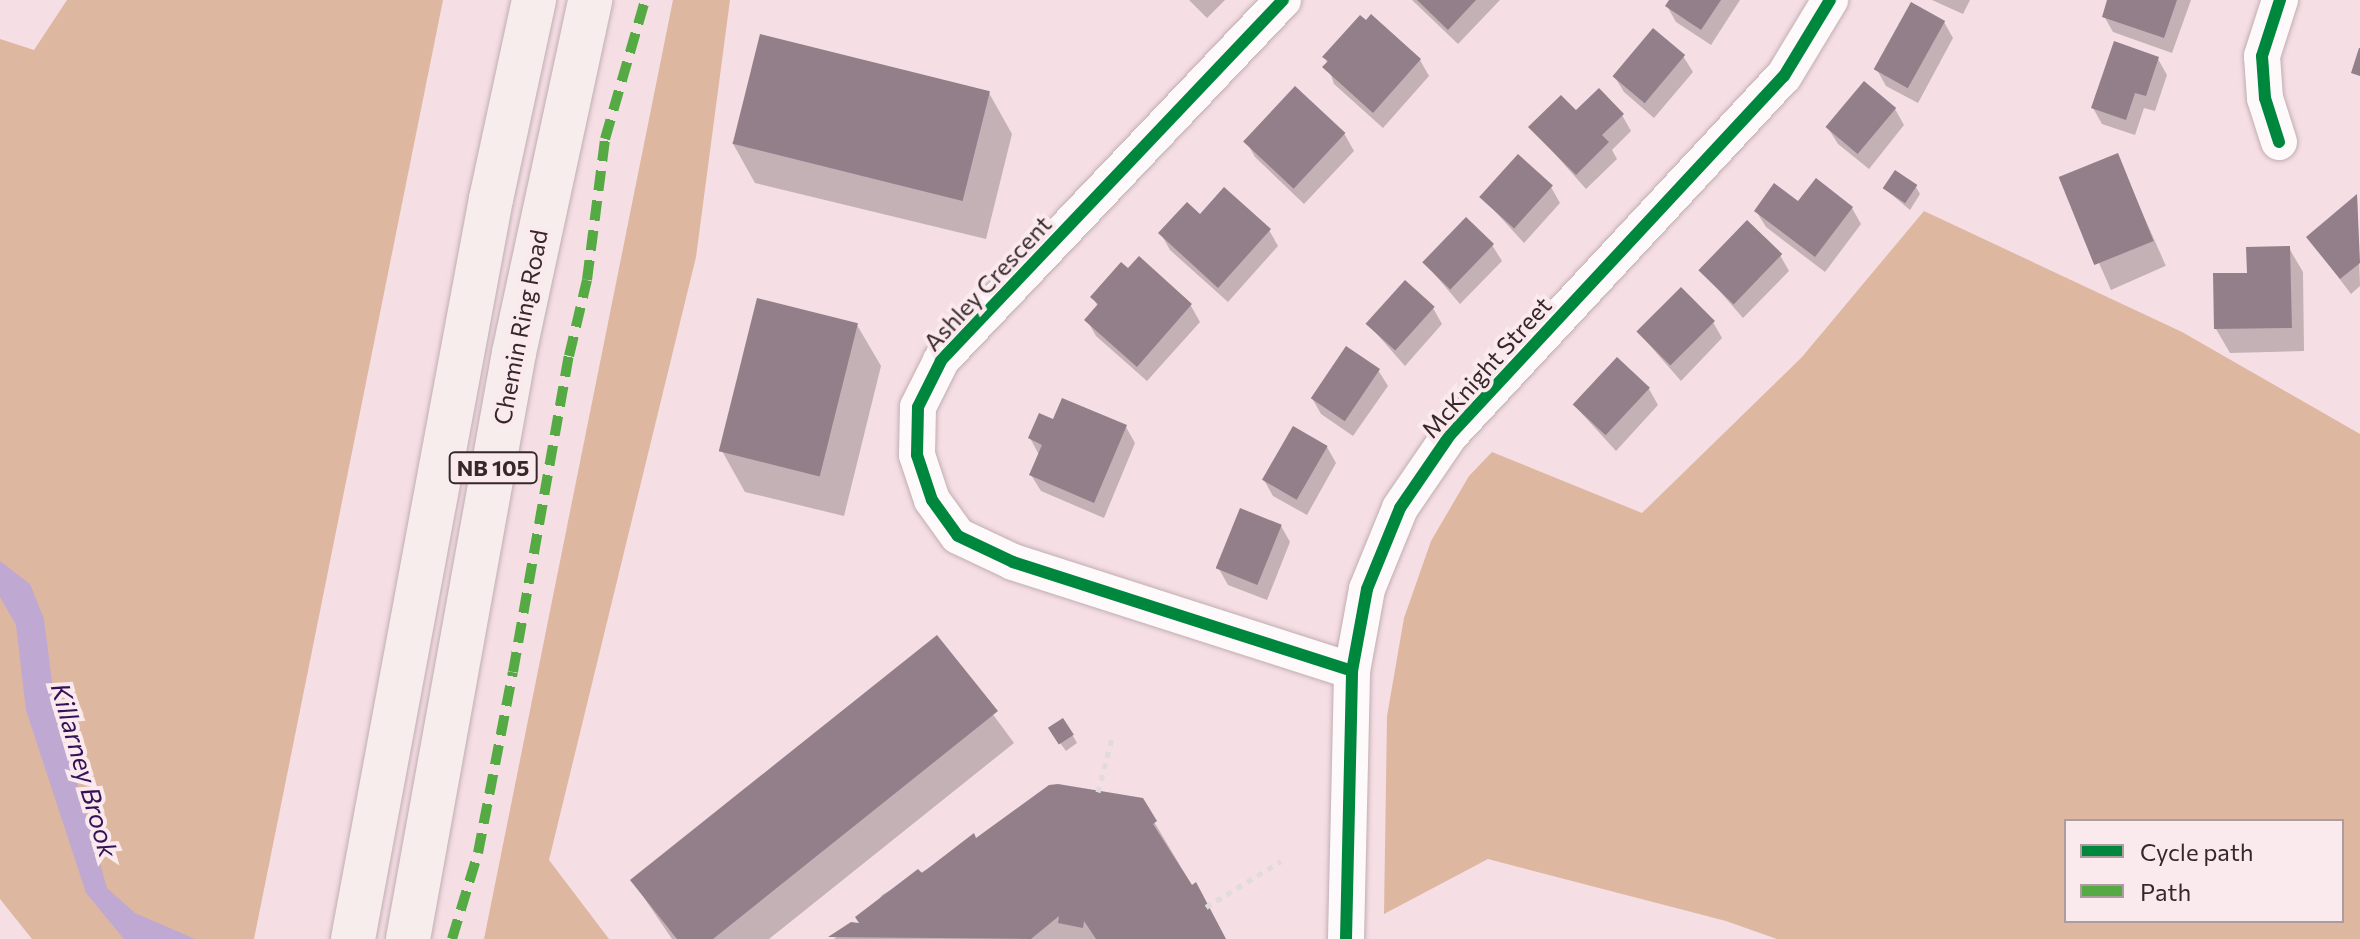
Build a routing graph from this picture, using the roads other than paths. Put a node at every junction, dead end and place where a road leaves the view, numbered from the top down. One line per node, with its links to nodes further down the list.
1 (534, 0): 8 (highway, NB 105)
2 (590, 0): 9 (highway, Chemin Ring Road / NB 105)
3 (1283, 0): 7 (street, Ashley Crescent)
4 (1830, 0): 7 (street, McKnight Street)
5 (2280, 0): 6 (street)
6 (2279, 142)
7 (1352, 671): 10 (street, McKnight Street)
8 (353, 939)
9 (408, 939)
10 (1346, 939)

